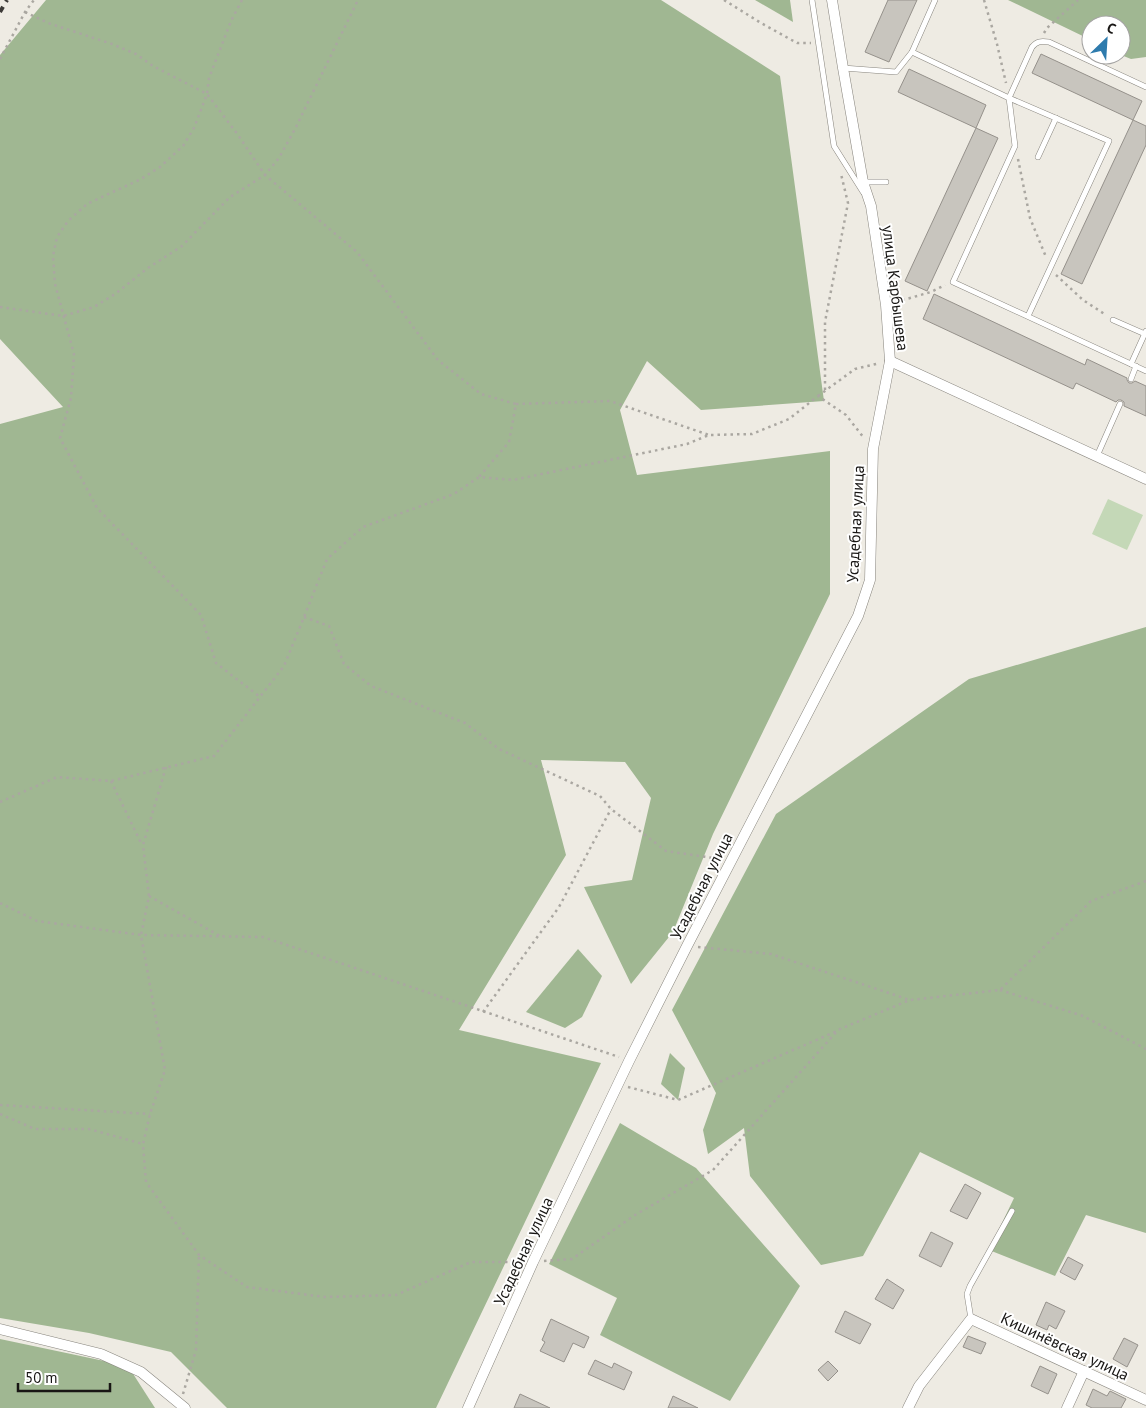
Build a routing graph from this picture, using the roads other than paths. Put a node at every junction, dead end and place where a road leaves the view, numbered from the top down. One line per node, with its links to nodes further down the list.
1 (812, 0): 12 (lane)
2 (832, 0): 5 (street, улица Карбышева)
3 (935, 0): 4 (lane)
4 (912, 52): 5 (lane); 7 (lane)
5 (843, 68): 10 (street, улица Карбышева)
6 (1146, 87): 7 (lane)
7 (1009, 98): 8 (lane); 13 (lane)
8 (1056, 118): 9 (lane); 13 (lane)
9 (1038, 157)
10 (864, 182): 11 (lane); 12 (street, улица Карбышева)
11 (886, 182)
12 (871, 206): 16 (street, улица Карбышева)
13 (1028, 316): 17 (lane)
14 (1113, 320): 15 (lane)
15 (1145, 333): 17 (lane)
16 (890, 361): 21 (street, улица Карбышева); 29 (street, Усадебная улица)
17 (1134, 365): 18 (lane); 19 (lane)
18 (1146, 371)
19 (1130, 379)
20 (1120, 404): 21 (lane)
21 (1097, 457): 22 (street, улица Карбышева)
22 (1146, 479)
23 (1012, 1211): 24 (lane)
24 (971, 1319): 26 (street, Кишинёвская улица); 30 (street)
25 (0, 1329): 28 (street)
26 (1084, 1371): 27 (street, Кишинёвская улица); 31 (street)
27 (1146, 1400)
28 (181, 1407)
29 (468, 1408)
30 (908, 1408)
31 (1067, 1408)

